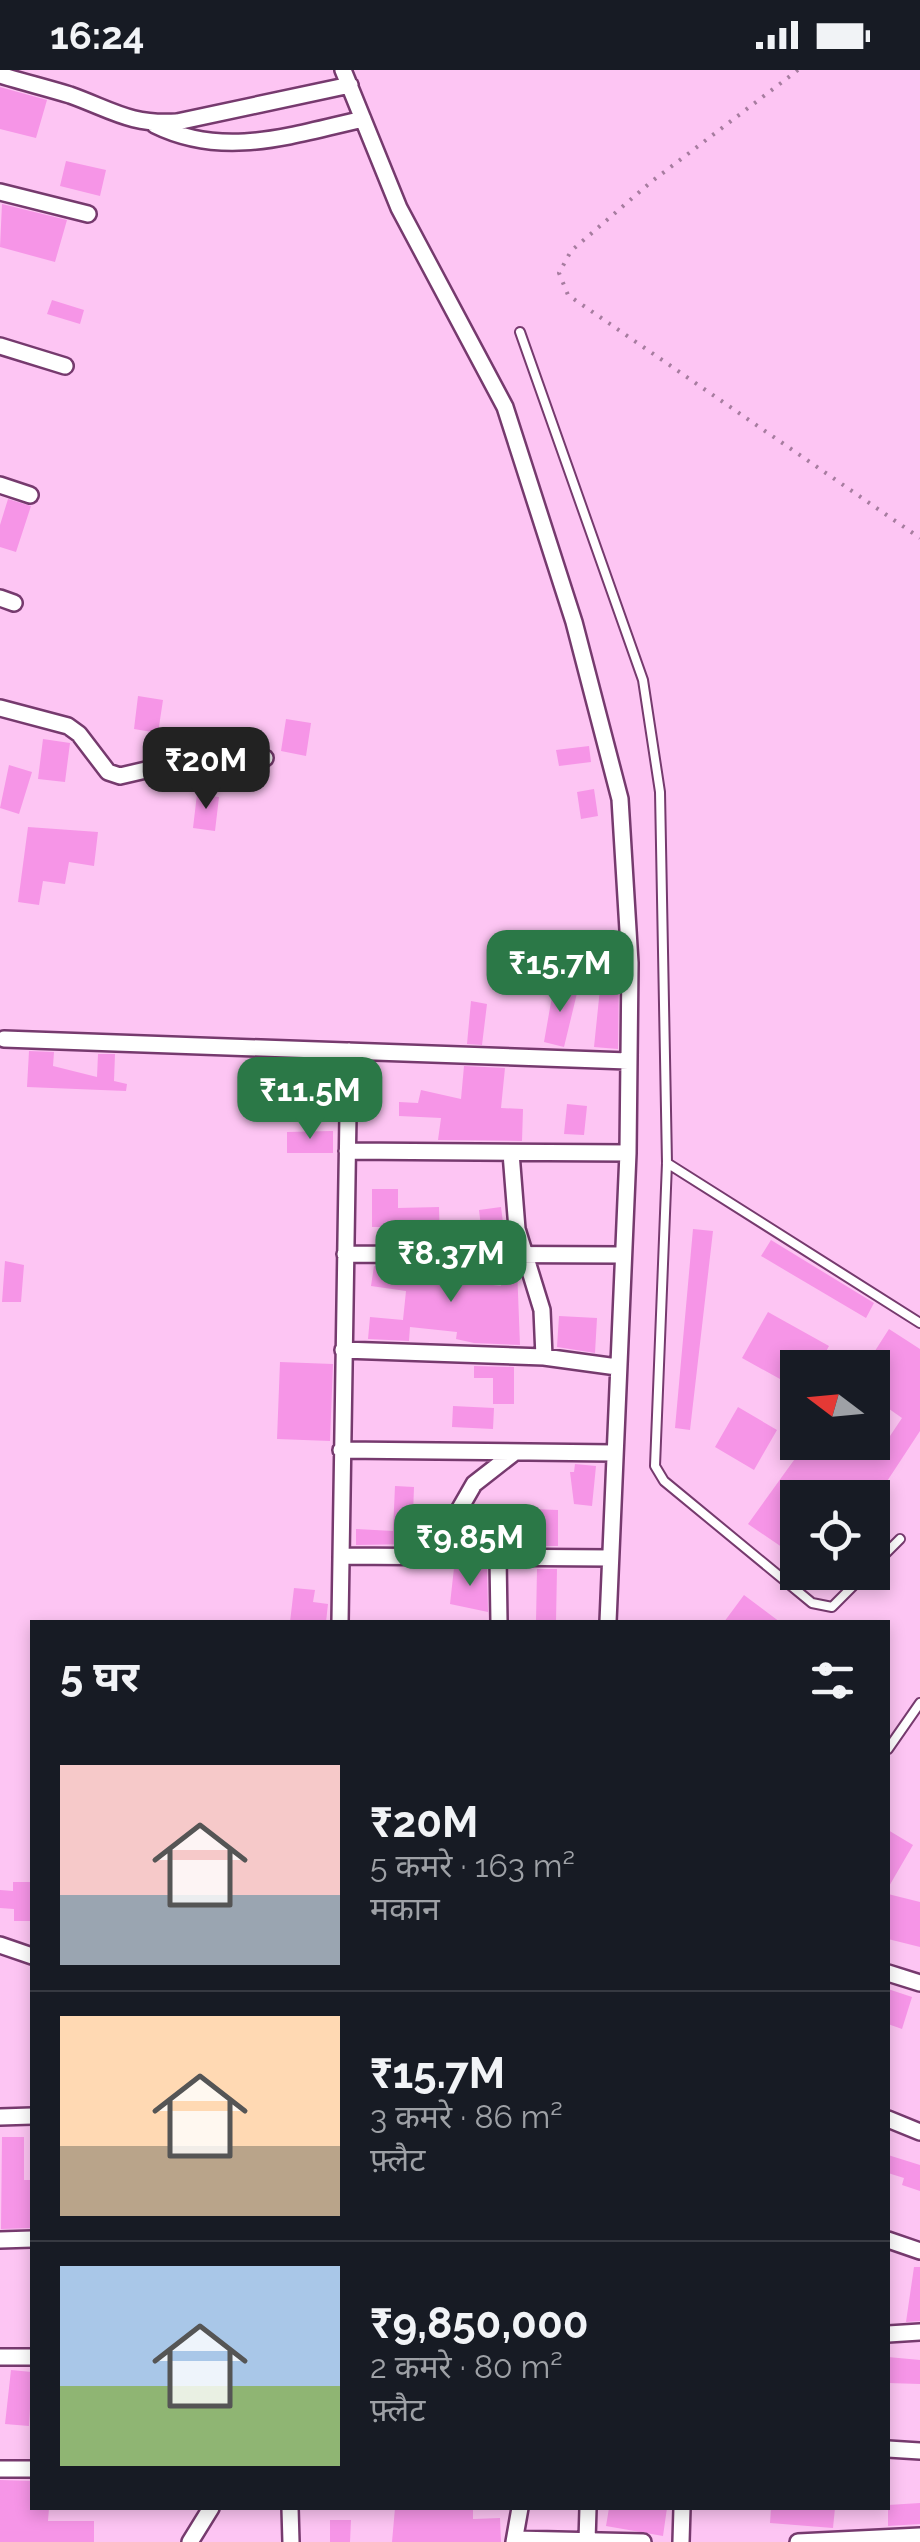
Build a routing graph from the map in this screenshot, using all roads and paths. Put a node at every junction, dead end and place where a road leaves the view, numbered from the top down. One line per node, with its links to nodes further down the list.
1 (798, 70): 13 (path)
2 (0, 76): 5 (street)
3 (347, 78): 4 (street); 5 (street)
4 (363, 119): 5 (street); 18 (street)
5 (151, 124)
6 (0, 192): 7 (street)
7 (88, 214)
8 (520, 332): 22 (lane)
9 (0, 346): 10 (street)
10 (64, 366)
11 (0, 485): 12 (street)
12 (30, 494)
13 (920, 538)
14 (1, 713): 15 (street)
15 (265, 758)
16 (4, 1039): 17 (street)
17 (349, 1051): 18 (street); 19 (street)
18 (628, 1061): 21 (street)
19 (347, 1152): 20 (street); 23 (street)
20 (511, 1152): 21 (street); 24 (street)
21 (628, 1153): 25 (street)
22 (667, 1163): 26 (lane); 39 (lane)
23 (345, 1254): 24 (street); 27 (street)
24 (522, 1254): 25 (street); 28 (street)
25 (622, 1254): 29 (street)
26 (920, 1323)
27 (343, 1350): 28 (street); 30 (street)
28 (544, 1357): 29 (street)
29 (617, 1367): 32 (street)
30 (341, 1450): 31 (street); 35 (street)
31 (515, 1452): 32 (street); 36 (street)
32 (613, 1453): 38 (street)
33 (900, 1538): 34 (lane)
34 (890, 1549)
35 (341, 1556): 36 (street); 42 (street)
36 (432, 1557): 37 (street)
37 (498, 1557): 38 (street); 43 (street)
38 (610, 1558): 44 (street)
39 (780, 1573)
40 (800, 1590): 41 (lane)
41 (849, 1590)
42 (340, 1620)
43 (499, 1620)
44 (608, 1620)
45 (920, 1703): 46 (lane)
46 (890, 1746)
47 (0, 1945): 48 (street)
48 (30, 1955)
49 (890, 1974): 50 (street)
50 (920, 1983)
51 (30, 2116): 52 (street)
52 (0, 2117)
53 (890, 2120): 54 (street)
54 (920, 2132)
55 (30, 2239): 56 (street)
56 (0, 2240)
57 (890, 2241): 58 (street)
58 (920, 2251)
59 (920, 2332): 60 (street)
60 (890, 2334)
61 (30, 2357): 62 (street)
62 (0, 2358)
63 (890, 2448): 64 (street)
64 (920, 2451)
65 (0, 2469): 66 (street)
66 (30, 2469)
67 (209, 2510): 75 (street)
68 (290, 2510): 76 (street)
69 (520, 2510): 73 (street)
70 (588, 2510): 74 (street)
71 (682, 2510): 78 (street)
72 (920, 2536): 79 (street)
73 (515, 2540): 74 (street)
74 (587, 2541): 77 (street)
75 (190, 2542)
76 (290, 2542)
77 (643, 2542)
78 (681, 2542)
79 (798, 2542)

